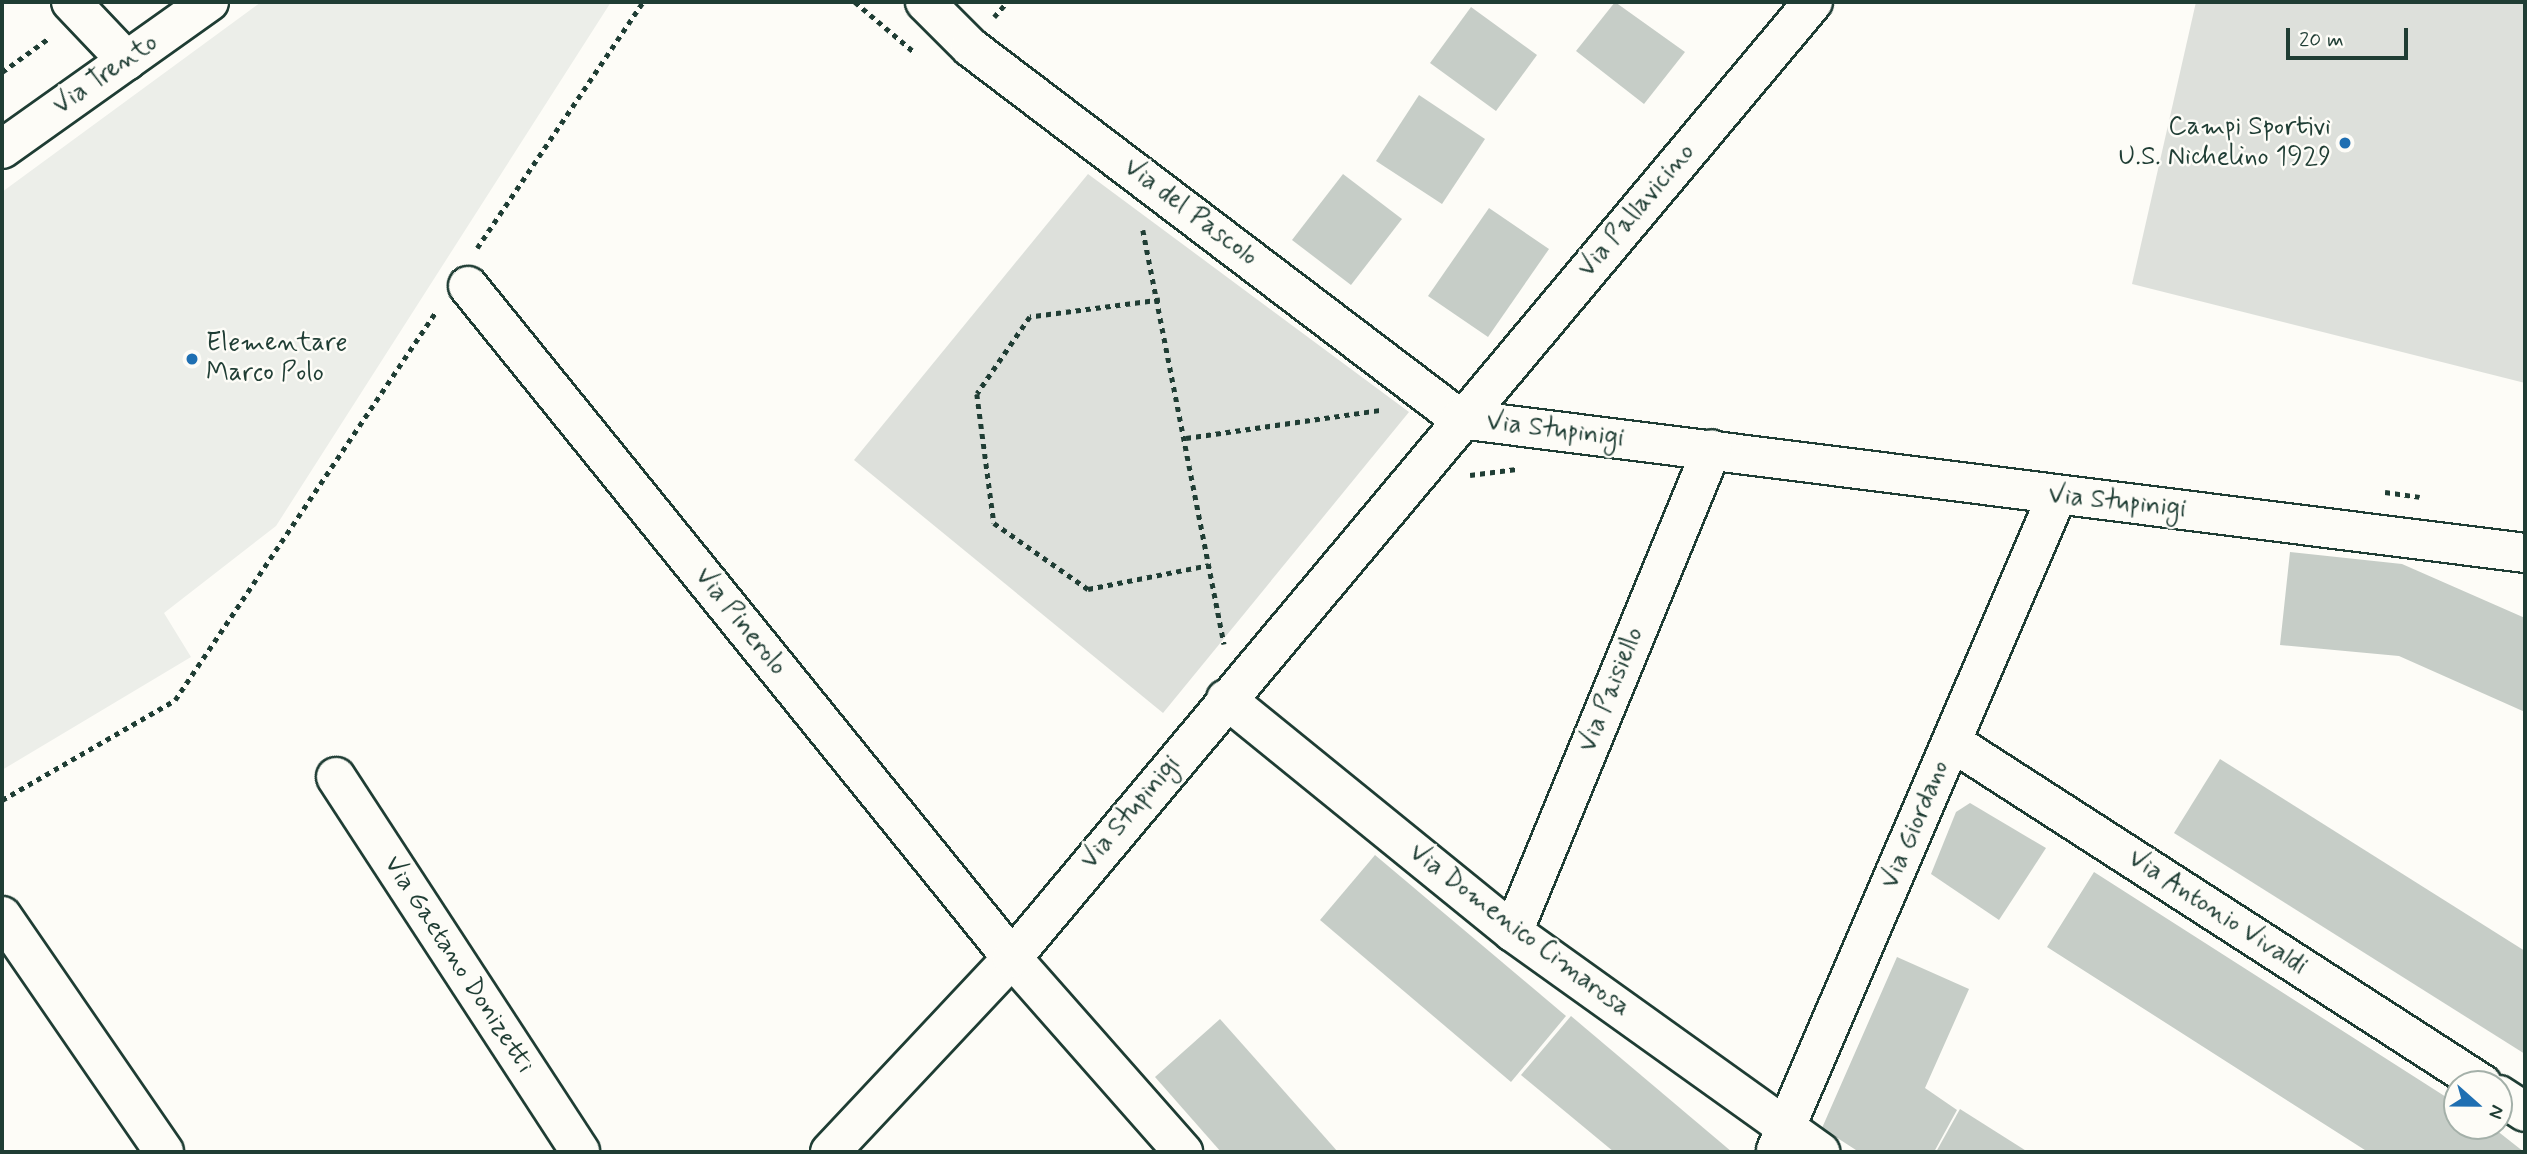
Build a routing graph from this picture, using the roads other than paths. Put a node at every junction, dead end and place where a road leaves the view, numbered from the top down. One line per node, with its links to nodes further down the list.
1 (71, 2): 5 (street)
2 (925, 2): 8 (street, Via del Pascolo)
3 (1813, 2): 8 (street, Via Pallavicino)
4 (190, 7): 5 (street, Via Trento)
5 (127, 61): 6 (street, Via Trento)
6 (2, 149)
7 (462, 279): 17 (street, Via Pinerolo)
8 (1449, 411): 9 (street, Via Stupinigi); 12 (street, Via Stupinigi)
9 (1712, 449): 10 (street, Via Stupinigi); 16 (street, Via Paisiello)
10 (2056, 498): 11 (street, Via Stupinigi); 13 (street, Via Giordano)
11 (2525, 553)
12 (1229, 695): 16 (street, Via Domenico Cimarosa); 17 (street, Via Stupinigi)
13 (1952, 742): 18 (street, Via Antonio Vivaldi); 19 (street, Via Giordano)
14 (336, 777): 21 (street, Via Gaetano Donizetti)
15 (2, 916): 20 (street)
16 (1513, 932): 19 (street, Via Domenico Cimarosa)
17 (1012, 958): 22 (street, Via Stupinigi); 23 (street, Via Pinerolo)
18 (2460, 1070)
19 (1780, 1140): 24 (street, Via Domenico Cimarosa)
20 (164, 1152)
21 (580, 1152)
22 (830, 1152)
23 (1183, 1152)
24 (1820, 1152)

